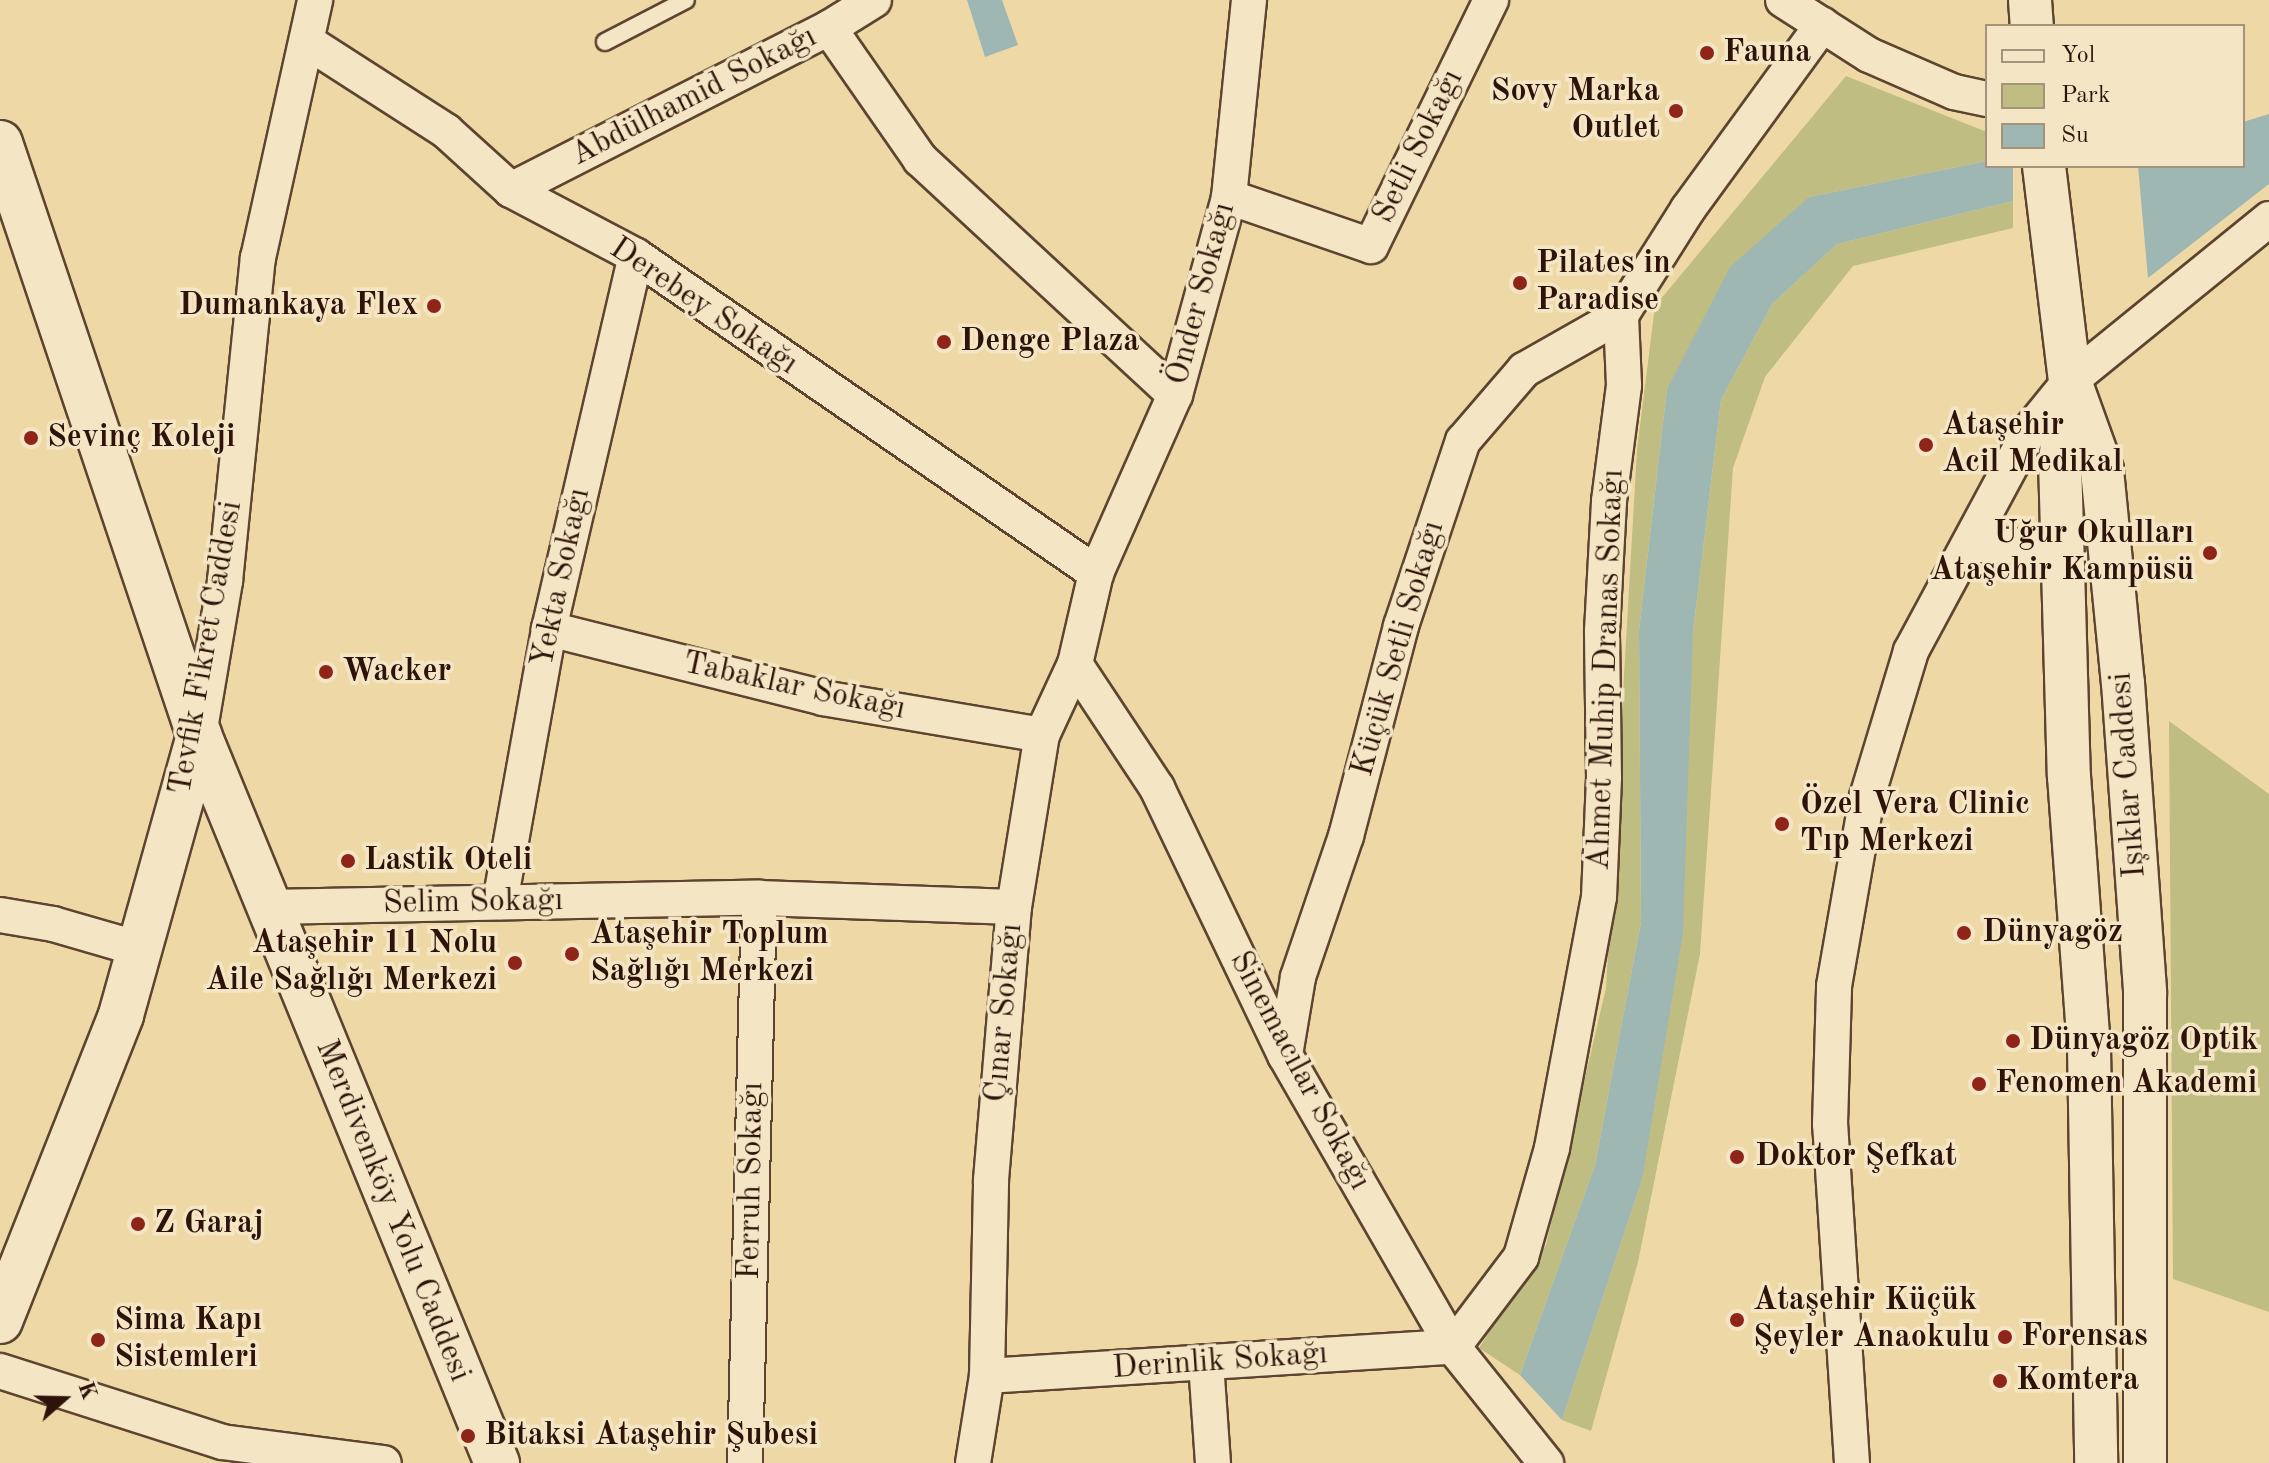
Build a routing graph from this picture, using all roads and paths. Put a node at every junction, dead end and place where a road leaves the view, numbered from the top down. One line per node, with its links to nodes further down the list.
1 (315, 0): 12 (street, Tevfik Fikret Caddesi)
2 (686, 0): 11 (lane)
3 (874, 0): 10 (street, Abdülhamid Sokağı)
4 (1249, 0): 17 (street, Önder Sokağı)
5 (1491, 0): 17 (street, Setli Sokağı)
6 (1783, 0): 9 (street)
7 (2030, 0): 8 (street)
8 (2032, 24)
9 (1822, 25): 13 (street); 20 (street)
10 (829, 28): 16 (street, Abdülhamid Sokağı); 22 (street)
11 (605, 42)
12 (309, 43): 16 (street, Derebey Sokağı); 28 (street, Tevfik Fikret Caddesi)
13 (1985, 99)
14 (0, 143): 28 (main road, Merdivenköy Yolu Caddesi)
15 (2044, 168): 21 (street, Işıklar Caddesi)
16 (511, 190): 19 (street, Derebey Sokağı)
17 (1229, 197): 22 (street, Önder Sokağı)
18 (2263, 237): 21 (street)
19 (636, 256): 25 (street, Derebey Sokağı); 26 (street, Yekta Sokağı)
20 (1621, 315): 36 (street, Küçük Setli Sokağı); 38 (street, Ahmet Muhip Dranas Sokağı)
21 (2070, 381): 23 (street); 24 (street, Işıklar Caddesi); 50 (street, Işıklar Caddesi)
22 (1175, 395): 25 (street, Önder Sokağı)
23 (1971, 545): 24 (street); 48 (street)
24 (2063, 547): 49 (street, Işıklar Caddesi)
25 (1096, 573): 27 (street, Çınar Sokağı)
26 (549, 629): 29 (street, Tabaklar Sokağı); 31 (street, Yekta Sokağı)
27 (1075, 664): 29 (street, Çınar Sokağı); 36 (street, Sinemacılar Sokağı)
28 (199, 735): 32 (main road, Merdivenköy Yolu Caddesi); 35 (main road, Tevfik Fikret Caddesi)
29 (1042, 735): 33 (street, Çınar Sokağı)
30 (759, 898): 31 (street, Selim Sokağı); 33 (street, Selim Sokağı); 44 (street, Ferruh Sokağı)
31 (500, 902): 32 (street, Selim Sokağı)
32 (268, 907): 43 (main road, Merdivenköy Yolu Caddesi)
33 (1014, 907): 41 (street, Çınar Sokağı)
34 (0, 915): 35 (street)
35 (143, 950): 37 (main road, Tevfik Fikret Caddesi)
36 (1285, 1055): 38 (street, Sinemacılar Sokağı)
37 (0, 1321)
38 (1453, 1347): 39 (street, Derinlik Sokağı); 47 (street, Sinemacılar Sokağı)
39 (1206, 1363): 41 (street, Derinlik Sokağı); 46 (street)
40 (0, 1371): 42 (street)
41 (987, 1376): 45 (street, Çınar Sokağı)
42 (384, 1463)
43 (497, 1463)
44 (745, 1463)
45 (973, 1463)
46 (1213, 1463)
47 (1546, 1463)
48 (1852, 1463)
49 (2096, 1463)
50 (2145, 1463)

